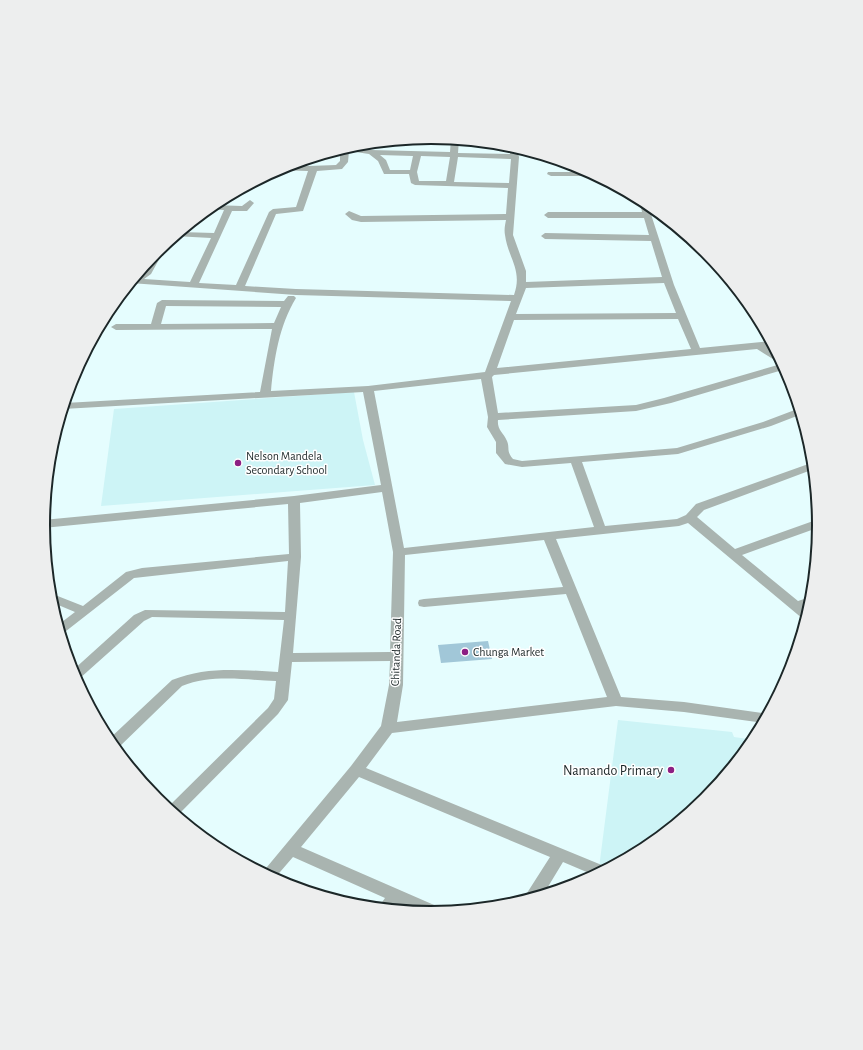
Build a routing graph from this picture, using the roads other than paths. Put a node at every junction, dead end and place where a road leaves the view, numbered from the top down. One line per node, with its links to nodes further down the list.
1 (455, 144): 7 (street)
2 (362, 150): 3 (street)
3 (371, 152): 6 (street); 11 (street)
4 (345, 153): 10 (street)
5 (513, 153): 8 (street)
6 (418, 154): 7 (street); 11 (street)
7 (454, 155): 8 (street); 14 (street)
8 (514, 157): 15 (street)
9 (296, 169): 10 (street)
10 (313, 170): 34 (street)
11 (413, 172): 14 (street)
12 (551, 174): 13 (street)
13 (579, 174)
14 (449, 185): 15 (street)
15 (513, 186): 23 (street)
16 (250, 203): 18 (street)
17 (221, 208): 18 (street)
18 (229, 208): 25 (street)
19 (645, 210): 22 (street)
20 (349, 214): 23 (street)
21 (548, 215): 22 (street)
22 (647, 215): 27 (street)
23 (511, 217): 32 (street)
24 (184, 234): 25 (street)
25 (217, 236): 33 (street)
26 (545, 236): 27 (street)
27 (654, 238): 30 (street)
28 (151, 267): 29 (street)
29 (143, 275)
30 (667, 280): 32 (street); 38 (street)
31 (138, 282): 33 (street)
32 (522, 285): 36 (street)
33 (193, 286): 34 (street)
34 (239, 289): 35 (street)
35 (296, 292): 36 (street); 37 (street)
36 (516, 298): 39 (street)
37 (287, 304): 40 (street); 41 (street)
38 (681, 316): 39 (street); 45 (street)
39 (510, 317): 48 (street)
40 (155, 326): 41 (street); 42 (street)
41 (279, 326): 50 (street)
42 (116, 327)
43 (768, 344): 44 (street)
44 (758, 345): 45 (street); 46 (street)
45 (697, 352): 48 (street)
46 (774, 355)
47 (779, 368): 53 (street)
48 (488, 374): 49 (street); 53 (street)
49 (368, 389): 50 (street); 56 (street, Chitanda Road)
50 (265, 394): 51 (street)
51 (69, 406)
52 (796, 413): 54 (street)
53 (493, 417): 54 (street)
54 (575, 460): 61 (street)
55 (809, 467): 58 (street)
56 (388, 488): 57 (street); 63 (street, Chitanda Road)
57 (294, 500): 59 (street); 65 (street)
58 (690, 518): 61 (street); 64 (street)
59 (50, 523)
60 (813, 525): 64 (street)
61 (601, 531): 62 (street)
62 (549, 537): 63 (street); 66 (street)
63 (399, 552): 75 (street, Chitanda Road)
64 (732, 554): 70 (street)
65 (295, 557): 71 (street); 73 (street)
66 (571, 590): 68 (street); 79 (street)
67 (57, 600): 71 (street)
68 (424, 603)
69 (805, 603): 70 (street)
70 (796, 606): 72 (street)
71 (84, 611): 74 (street)
72 (803, 612)
73 (291, 616): 76 (street); 77 (street)
74 (64, 627)
75 (396, 656): 76 (street); 81 (street, Chitanda Road)
76 (286, 658): 78 (street)
77 (79, 671)
78 (283, 677): 82 (street); 84 (street)
79 (616, 701): 80 (street); 81 (street)
80 (761, 717)
81 (388, 728): 83 (street, Chitanda Road)
82 (117, 741)
83 (356, 770): 85 (street, Chitanda Road); 86 (street)
84 (176, 808)
85 (291, 849): 88 (street, Chitanda Road); 90 (street)
86 (560, 854): 87 (street); 89 (street)
87 (596, 869)
88 (272, 871)
89 (537, 892)
90 (390, 903)

